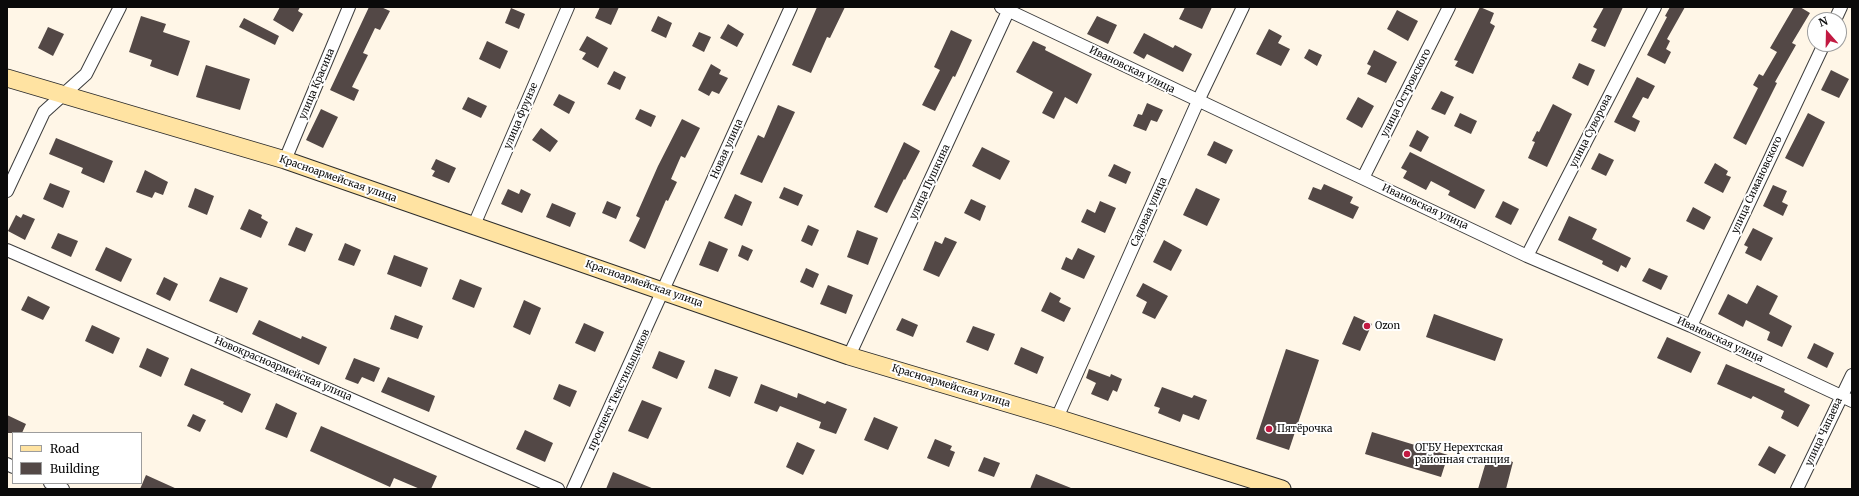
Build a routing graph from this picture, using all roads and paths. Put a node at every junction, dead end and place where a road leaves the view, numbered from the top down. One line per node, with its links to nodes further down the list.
1 (120, 7): 11 (street)
2 (350, 7): 13 (street, улица Красина)
3 (568, 7): 16 (street, улица Фрунзе)
4 (791, 7): 19 (street, Новая улица)
5 (1243, 7): 12 (street, Садовая улица)
6 (1449, 7): 14 (street, улица Островского)
7 (1655, 7): 18 (street, улица Суворова)
8 (1006, 8): 12 (street, Ивановская улица); 21 (street, улица Пушкина)
9 (1820, 52): 20 (street, улица Симановского)
10 (7, 78): 11 (street, Красноармейская улица)
11 (64, 95): 13 (street, Красноармейская улица); 15 (street)
12 (1198, 101): 14 (street, Ивановская улица); 24 (street, Садовая улица)
13 (284, 160): 16 (street, Красноармейская улица)
14 (1363, 178): 18 (street, Ивановская улица)
15 (7, 191)
16 (474, 225): 19 (street, Красноармейская улица)
17 (7, 250): 27 (street, Новокрасноармейская улица)
18 (1527, 256): 20 (street, Ивановская улица)
19 (664, 290): 21 (street, Красноармейская улица); 28 (street, проспект Текстильщиков)
20 (1691, 326): 23 (street, Ивановская улица)
21 (850, 356): 24 (street, Красноармейская улица)
22 (1852, 375): 23 (street, улица Чапаева)
23 (1847, 399): 30 (street, улица Чапаева)
24 (1056, 418): 29 (street, Красноармейская улица)
25 (52, 484): 26 (street)
26 (63, 489)
27 (558, 489)
28 (573, 489)
29 (1282, 489)
30 (1797, 489)

